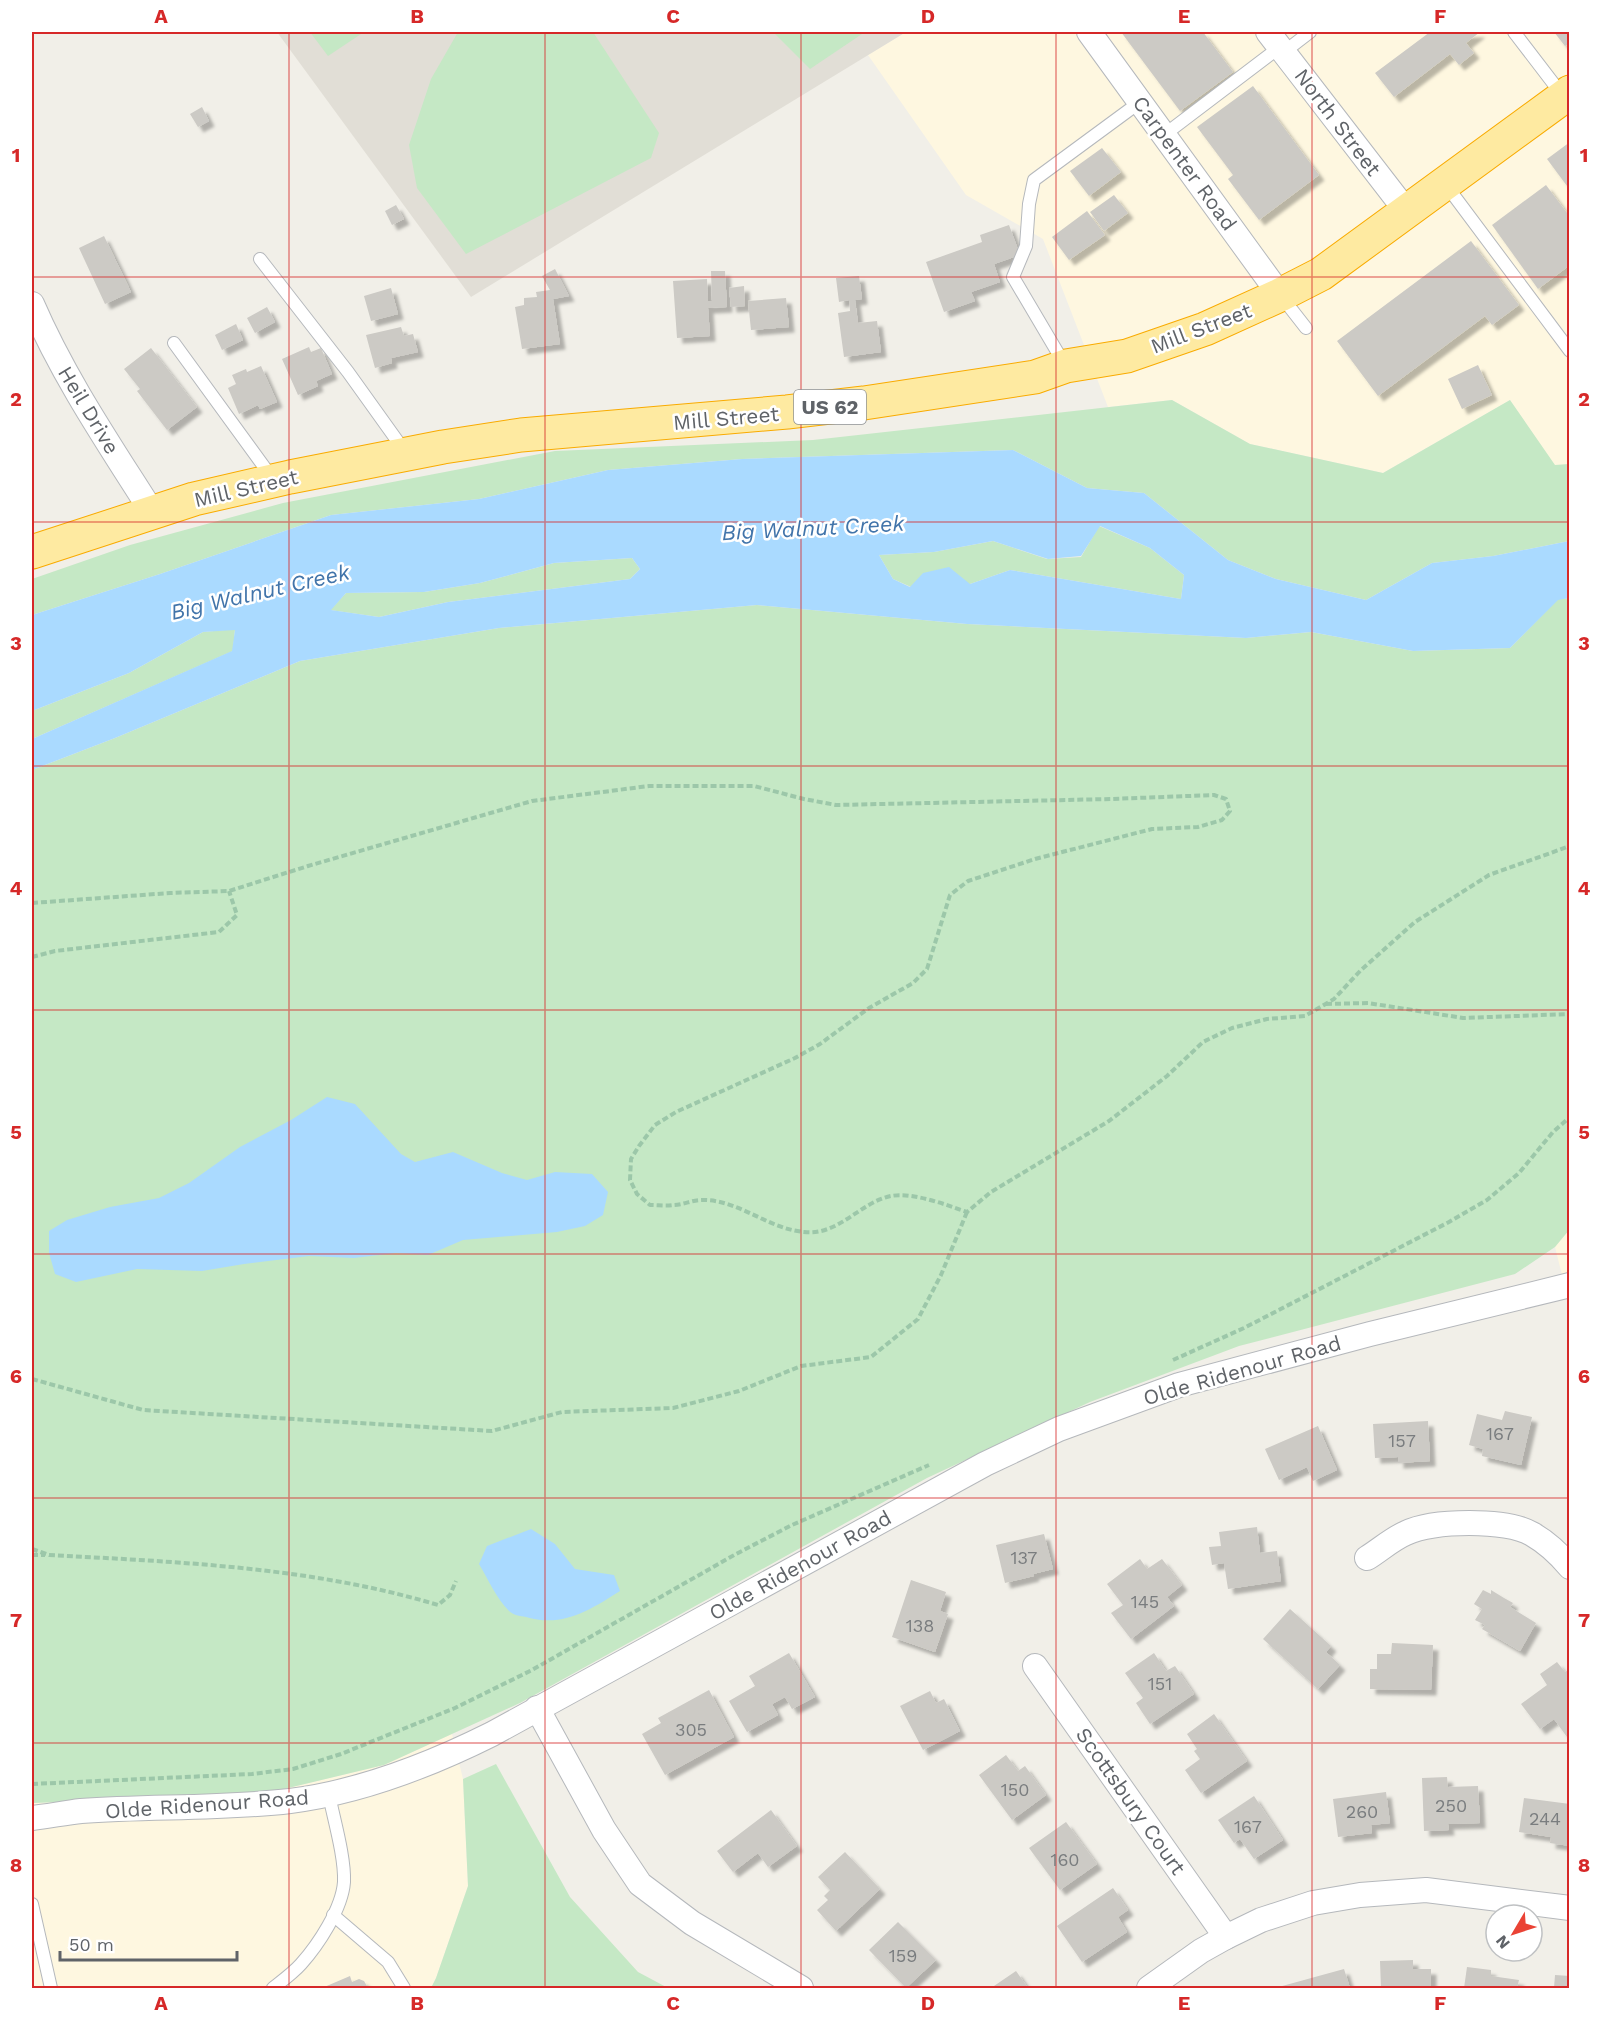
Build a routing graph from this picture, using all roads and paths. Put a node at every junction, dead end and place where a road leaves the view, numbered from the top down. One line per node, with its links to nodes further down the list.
1 (1089, 32): 6 (street, Carpenter Road)
2 (1311, 32): 4 (lane)
3 (1514, 32): 5 (lane)
4 (1277, 43): 7 (lane); 9 (street, North Street)
5 (1567, 94): 8 (highway, Mill Street / US 62)
6 (1140, 102): 7 (street, Carpenter Road); 16 (lane)
7 (1164, 135): 11 (street, Carpenter Road)
8 (1445, 184): 9 (highway, Mill Street / US 62); 15 (lane)
9 (1407, 212): 11 (highway, Mill Street / US 62)
10 (260, 259): 17 (lane)
11 (1280, 295): 13 (lane); 16 (highway, Mill Street / US 62)
12 (32, 304): 19 (street, Heil Drive)
13 (1306, 328)
14 (174, 343): 18 (lane)
15 (1569, 351)
16 (1066, 366): 17 (highway, Mill Street / US 62)
17 (406, 454): 18 (highway, Mill Street / US 62)
18 (274, 480): 19 (highway, Mill Street / US 62)
19 (152, 512): 20 (highway, Mill Street / US 62)
20 (32, 552)
21 (1569, 846): 25 (path)
22 (229, 891): 23 (path); 24 (path); 28 (path)
23 (32, 903)
24 (32, 957)
25 (1324, 1004): 26 (path); 28 (path)
26 (1569, 1014)
27 (1569, 1117): 30 (path)
28 (967, 1212): 31 (path)
29 (1569, 1285): 40 (street, Olde Ridenour Road)
30 (1165, 1363)
31 (32, 1379)
32 (938, 1461): 41 (path)
33 (32, 1550): 35 (path)
34 (32, 1555): 35 (path)
35 (49, 1555): 38 (path)
36 (1367, 1558): 37 (street)
37 (1569, 1567)
38 (456, 1581)
39 (1035, 1666): 47 (street, Scottsbury Court)
40 (537, 1708): 42 (street, Olde Ridenour Road); 51 (street)
41 (32, 1784)
42 (329, 1795): 43 (street, Olde Ridenour Road); 46 (lane)
43 (32, 1818)
44 (32, 1904): 48 (lane)
45 (1569, 1908): 47 (street)
46 (333, 1916): 49 (lane); 50 (lane)
47 (1226, 1937): 52 (street)
48 (51, 1989)
49 (273, 1989)
50 (404, 1989)
51 (801, 1989)
52 (1149, 1989)

